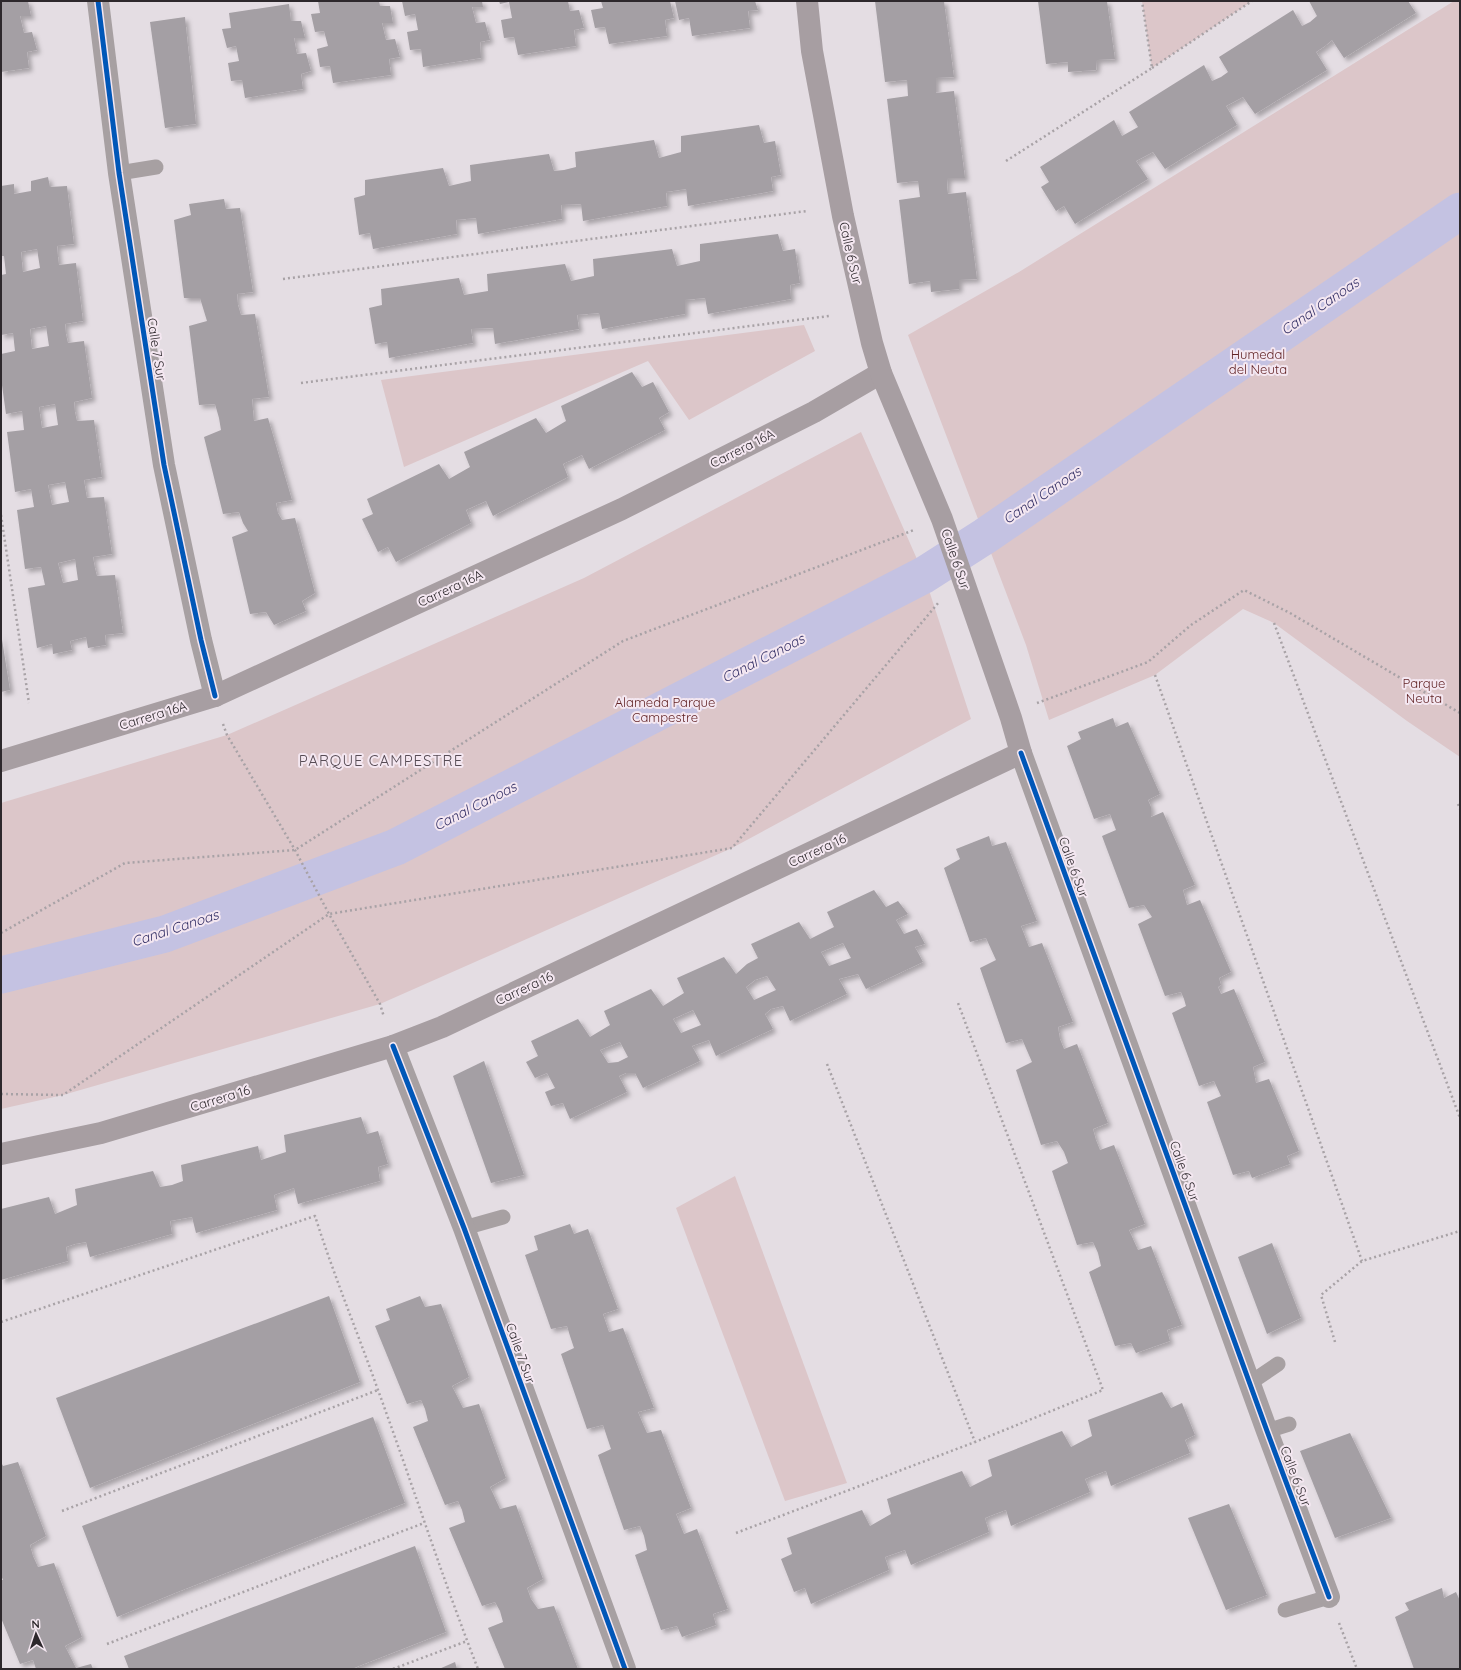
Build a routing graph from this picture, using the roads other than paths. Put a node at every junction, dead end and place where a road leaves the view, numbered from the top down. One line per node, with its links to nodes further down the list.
1 (98, 1): 4 (street, Calle 7 Sur)
2 (807, 1): 5 (main road, Calle 6 Sur)
3 (156, 167): 4 (lane)
4 (119, 172): 6 (street, Calle 7 Sur)
5 (881, 373): 6 (main road, Carrera 16A); 7 (main road, Calle 6 Sur)
6 (215, 696): 8 (main road, Carrera 16A)
7 (1021, 753): 9 (main road, Carrera 16); 14 (street, Calle 6 Sur)
8 (1, 761)
9 (393, 1046): 10 (main road, Carrera 16); 12 (street, Calle 7 Sur)
10 (1, 1154)
11 (503, 1217): 12 (lane)
12 (464, 1228): 19 (street, Calle 7 Sur)
13 (1278, 1364): 14 (lane)
14 (1250, 1383): 16 (street, Calle 6 Sur)
15 (1289, 1424): 16 (lane)
16 (1267, 1431): 17 (street, Calle 6 Sur)
17 (1329, 1597): 18 (lane)
18 (1285, 1610)
19 (625, 1669)

